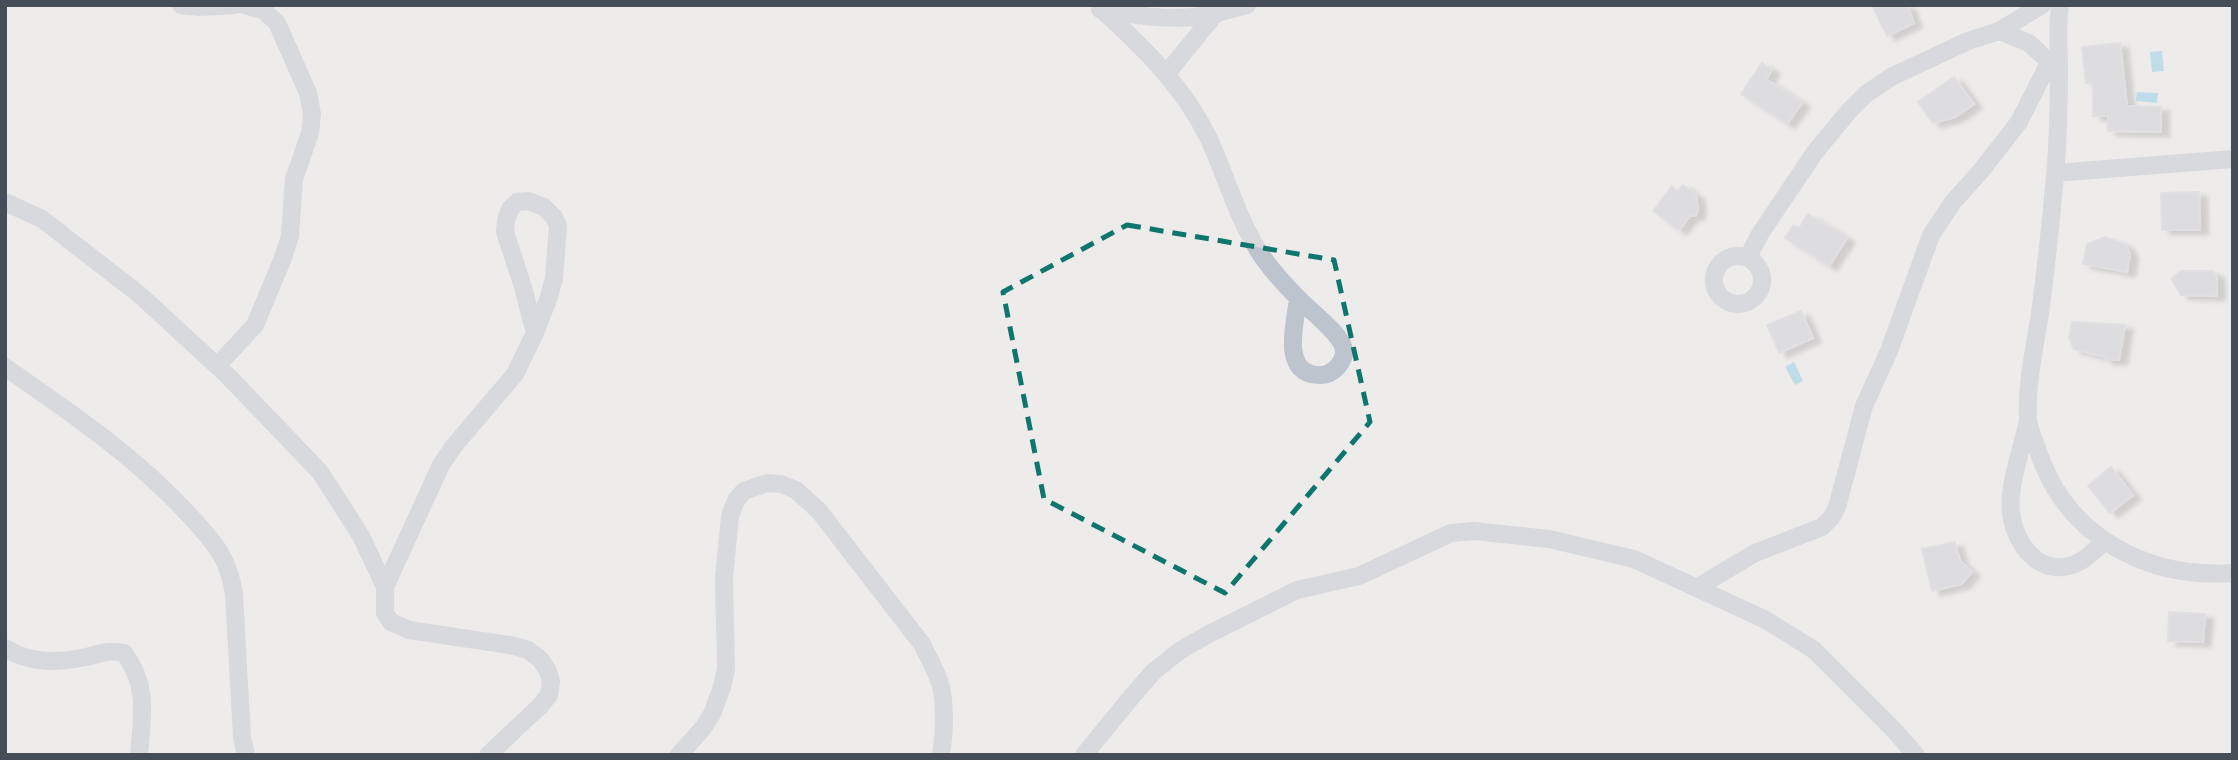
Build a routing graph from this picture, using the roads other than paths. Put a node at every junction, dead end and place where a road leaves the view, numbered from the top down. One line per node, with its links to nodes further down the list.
1 (181, 5): 2 (street)
2 (234, 5)
3 (244, 5): 19 (street)
4 (1247, 5): 8 (street)
5 (2042, 5): 9 (street)
6 (2060, 5): 10 (street)
7 (1095, 7): 8 (street); 11 (street)
8 (1215, 14): 11 (street)
9 (1999, 31): 10 (street); 15 (street)
10 (2055, 67): 13 (street); 24 (street)
11 (1167, 73): 16 (street)
12 (2233, 159): 13 (street)
13 (2055, 173): 20 (street)
14 (5, 202): 19 (street)
15 (1748, 257)
16 (1298, 298)
17 (535, 333): 17 (street); 23 (street)
18 (5, 366): 27 (street)
19 (217, 366): 23 (street)
20 (2028, 421): 21 (street); 21 (street)
21 (2105, 541): 22 (street)
22 (2233, 573)
23 (385, 587): 28 (street)
24 (1698, 587): 31 (street); 32 (street)
25 (5, 648): 26 (street)
26 (139, 755)
27 (246, 755)
28 (488, 755)
29 (679, 755): 30 (street)
30 (942, 755)
31 (1084, 755)
32 (1916, 755)

